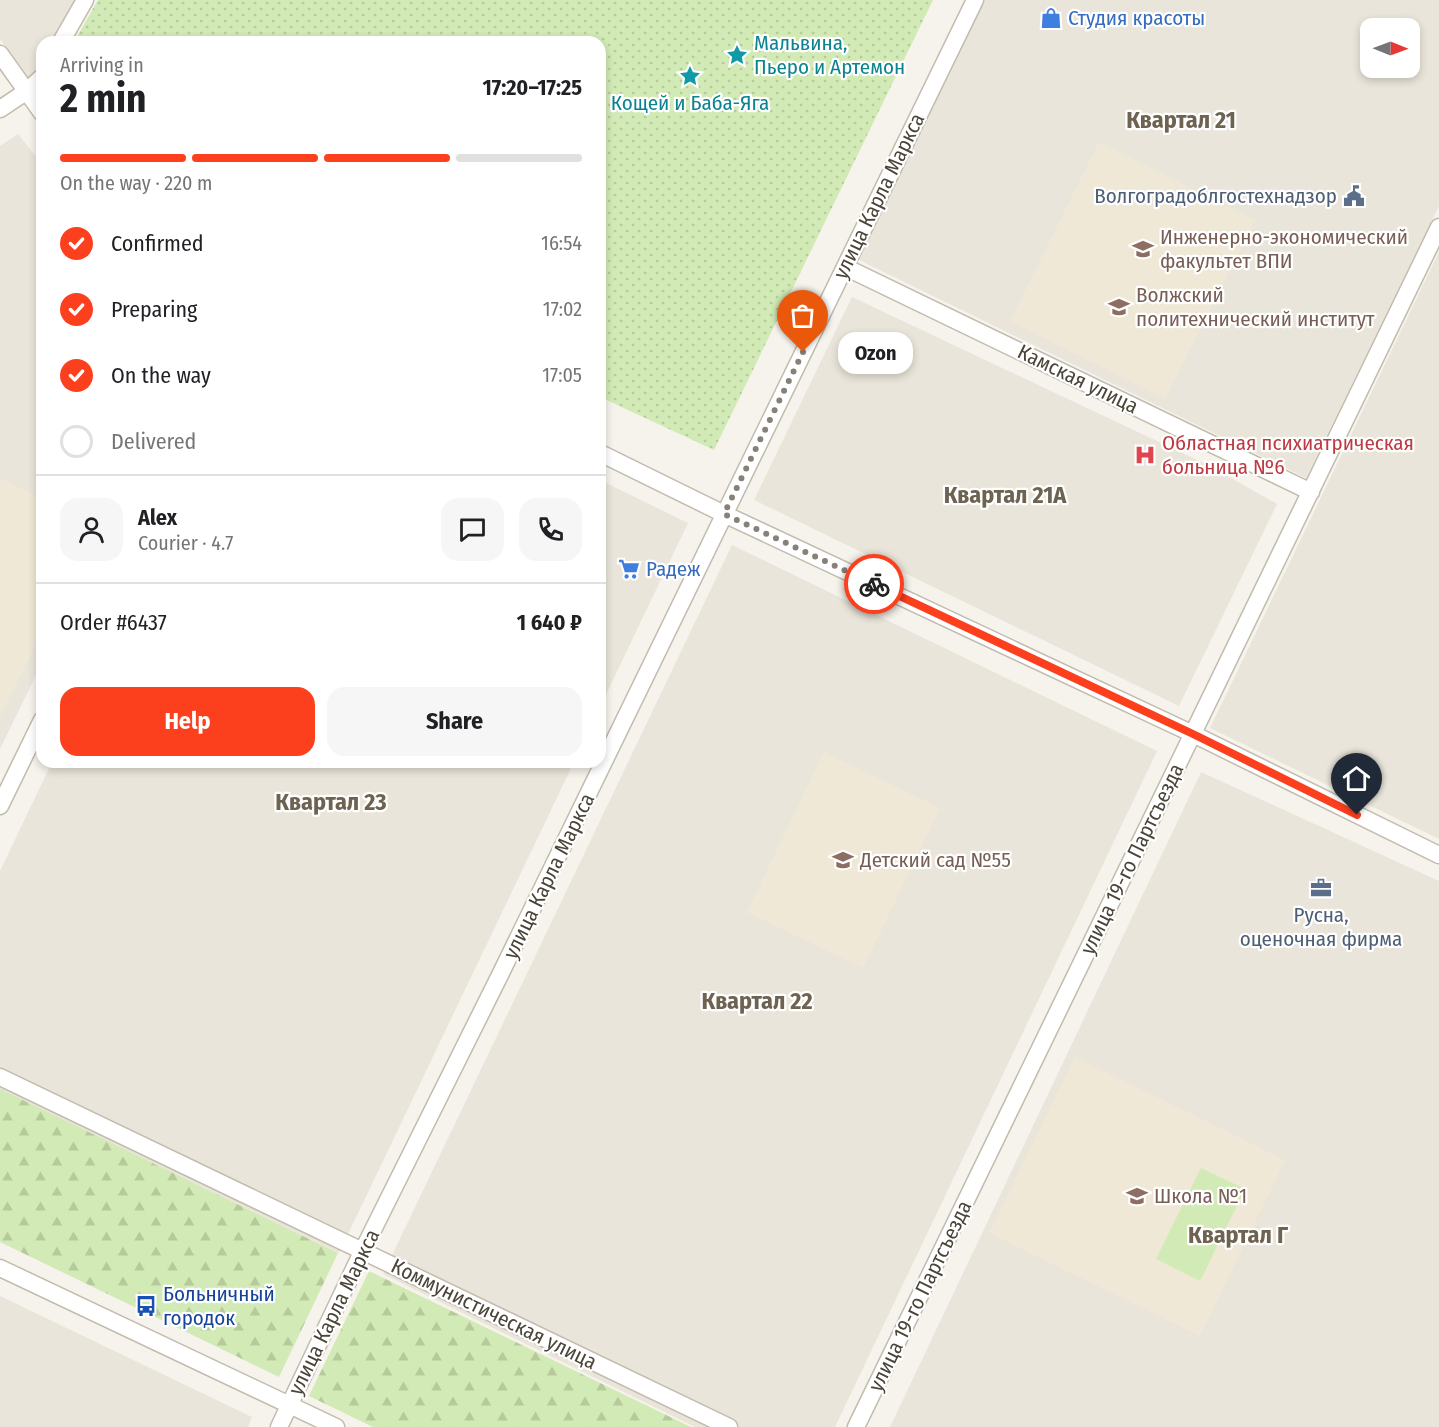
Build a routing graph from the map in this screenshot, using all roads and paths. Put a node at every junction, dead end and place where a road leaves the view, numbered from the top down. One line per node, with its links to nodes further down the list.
1 (85, 0): 3 (street)
2 (975, 0): 10 (street, улица Карла Маркса)
3 (65, 36)
4 (0, 54): 6 (street)
5 (36, 83): 6 (street)
6 (27, 91): 7 (street); 8 (street)
7 (36, 104)
8 (0, 109)
9 (1439, 226): 12 (street, улица 19-го Партсъезда)
10 (845, 267): 12 (street, Камская улица); 13 (street, улица Карла Маркса)
11 (606, 456): 13 (street)
12 (1311, 492): 15 (street, улица 19-го Партсъезда)
13 (724, 514): 15 (street); 16 (street, улица Карла Маркса)
14 (36, 732): 18 (street)
15 (1193, 734): 19 (street); 27 (street, улица 19-го Партсъезда)
16 (606, 757)
17 (601, 768): 21 (street, улица Карла Маркса)
18 (0, 806)
19 (1439, 855)
20 (0, 1077): 21 (street, Коммунистическая улица)
21 (363, 1250): 23 (street, улица Карла Маркса); 26 (street, Коммунистическая улица)
22 (0, 1268): 23 (street)
23 (290, 1405): 24 (street, улица Карла Маркса); 25 (street)
24 (279, 1427)
25 (336, 1427)
26 (729, 1427)
27 (856, 1427)

